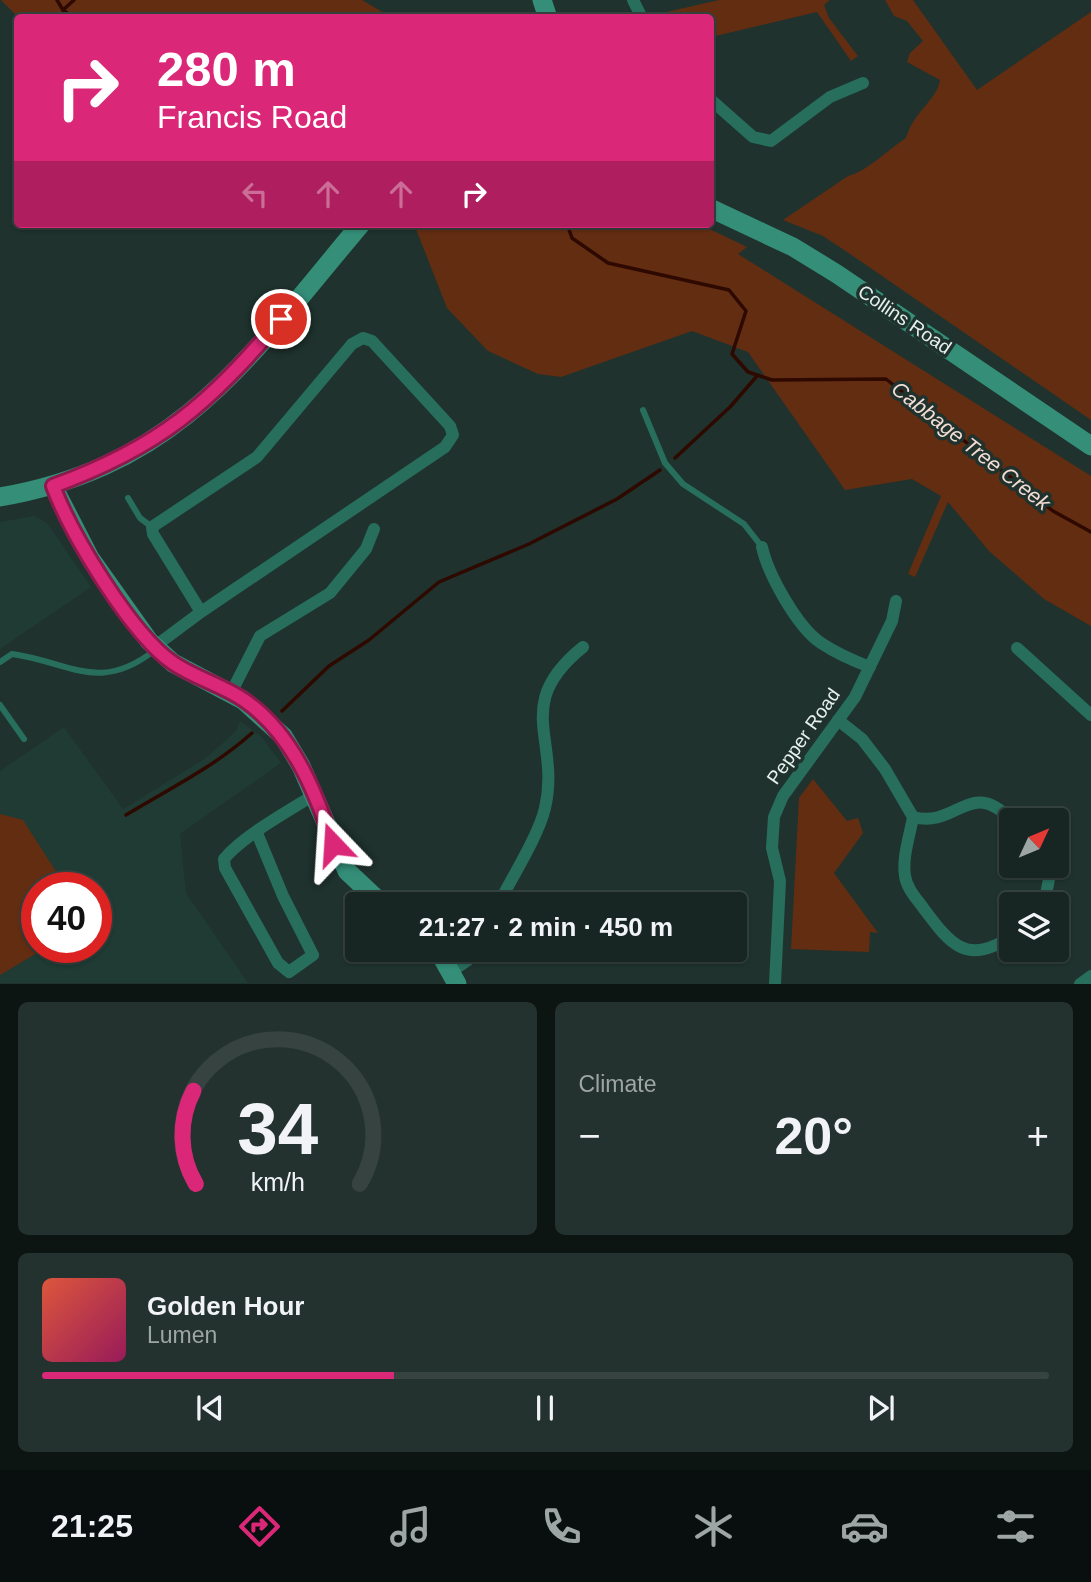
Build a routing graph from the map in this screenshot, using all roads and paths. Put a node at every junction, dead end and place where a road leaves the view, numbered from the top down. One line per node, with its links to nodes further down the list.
1 (863, 83): 2 (street)
2 (714, 103)
3 (714, 210): 6 (street, Collins Road)
4 (358, 228): 7 (street)
5 (643, 410): 12 (lane)
6 (1091, 446)
7 (53, 486): 8 (street); 16 (street)
8 (0, 496)
9 (128, 498): 10 (lane)
10 (152, 527): 14 (street); 14 (street)
11 (374, 529): 20 (street)
12 (762, 547): 19 (street)
13 (895, 601): 19 (street, Pepper Road)
14 (201, 611): 16 (street)
15 (583, 647): 30 (street)
16 (155, 648): 18 (lane); 20 (street)
17 (1017, 648): 22 (street)
18 (0, 662)
19 (870, 667): 23 (street, Pepper Road)
20 (231, 693): 25 (street)
21 (0, 705): 24 (lane)
22 (1091, 715)
23 (838, 720): 27 (street); 36 (street, Pepper Road)
24 (24, 739)
25 (314, 796): 28 (street); 29 (street)
26 (999, 809): 27 (street)
27 (913, 817): 31 (street)
28 (257, 833): 28 (street)
29 (369, 892)
30 (504, 892)
31 (999, 942)
32 (446, 962): 35 (street)
33 (466, 962): 35 (street)
34 (1091, 976): 37 (street)
35 (455, 977)
36 (775, 984)
37 (1080, 984)

